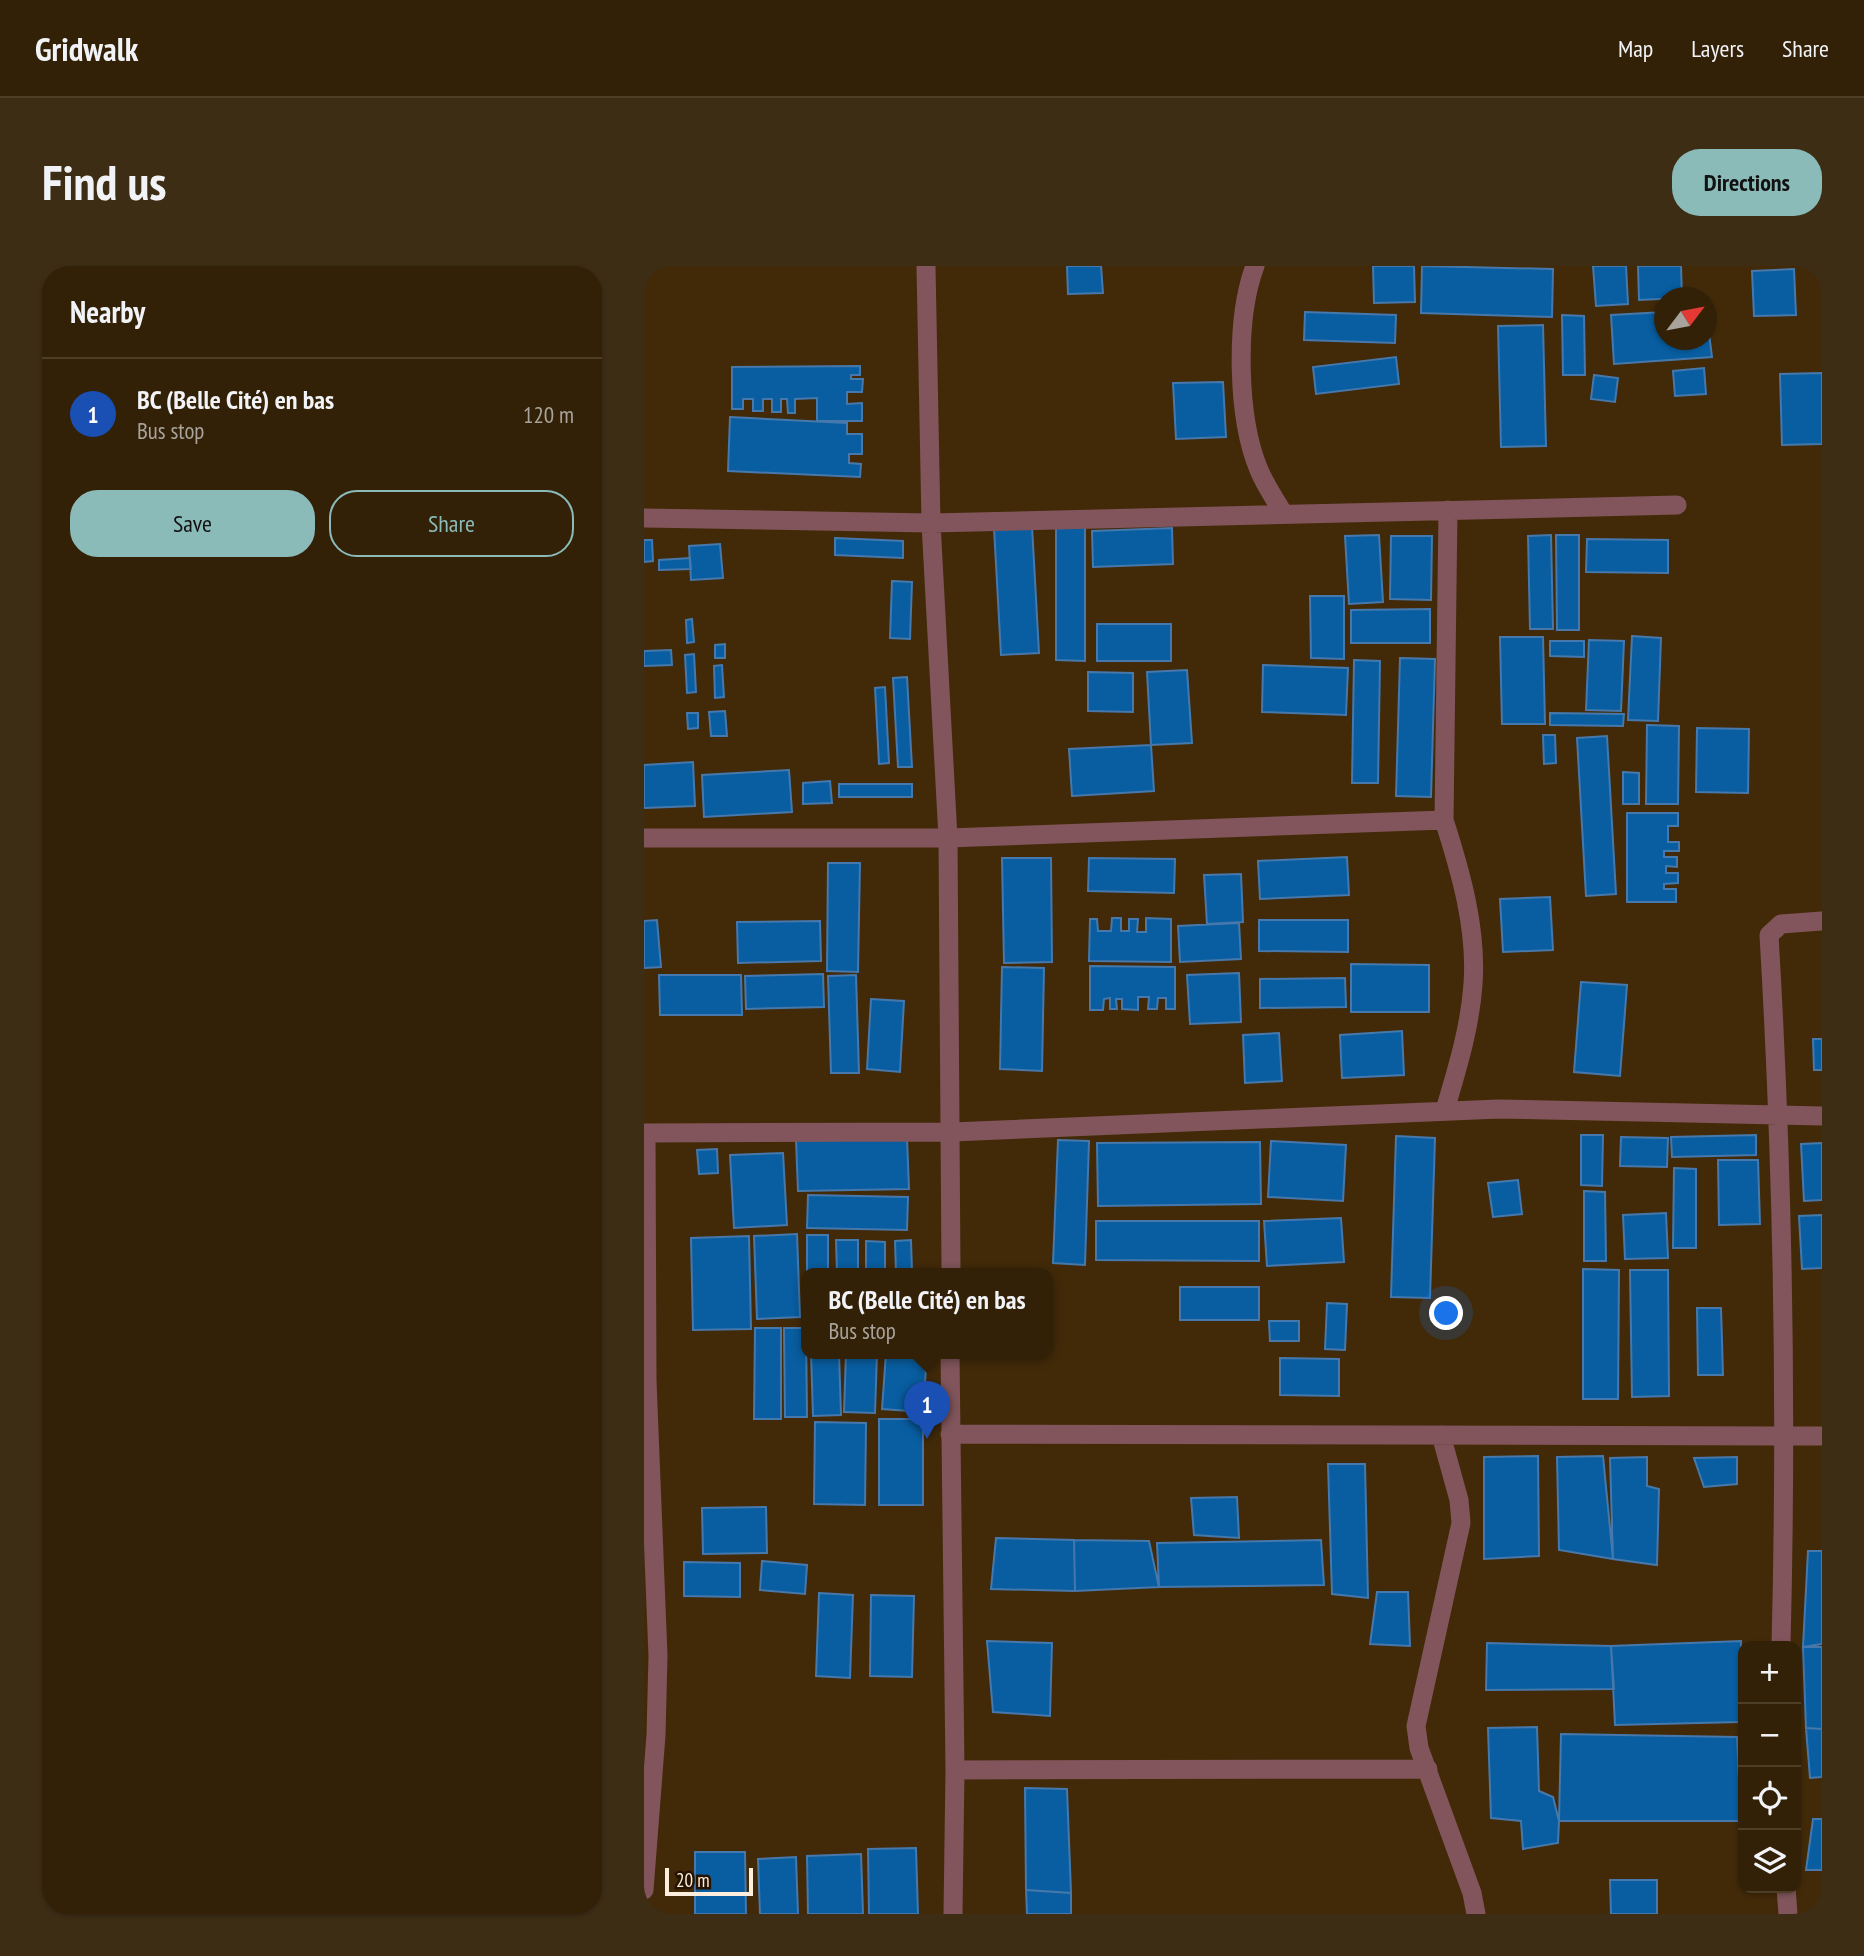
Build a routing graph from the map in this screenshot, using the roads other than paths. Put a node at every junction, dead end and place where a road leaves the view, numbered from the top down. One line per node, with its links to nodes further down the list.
1 (926, 266): 7 (street)
2 (1255, 266): 5 (street)
3 (1678, 505): 4 (street)
4 (1448, 510): 5 (street); 8 (street)
5 (1283, 513): 7 (street)
6 (644, 518): 7 (street)
7 (931, 523): 10 (street)
8 (1444, 820): 10 (street); 12 (street)
9 (644, 838): 10 (street)
10 (948, 838): 15 (street)
11 (1822, 921): 14 (street)
12 (1445, 1110): 14 (street); 15 (street)
13 (1822, 1116): 14 (street)
14 (1780, 1117): 21 (street)
15 (952, 1132): 16 (street); 17 (street)
16 (645, 1133): 26 (street)
17 (951, 1268)
18 (950, 1359): 19 (street)
19 (950, 1434): 20 (street); 25 (street)
20 (1441, 1435): 21 (street); 24 (street)
21 (1786, 1436): 22 (street); 23 (street)
22 (1822, 1436)
23 (1781, 1641)
24 (1427, 1769): 25 (street); 30 (street)
25 (955, 1770): 29 (street)
26 (647, 1795): 27 (street)
27 (644, 1890)
28 (1786, 1893): 31 (street)
29 (953, 1914)
30 (1476, 1914)
31 (1788, 1914)

